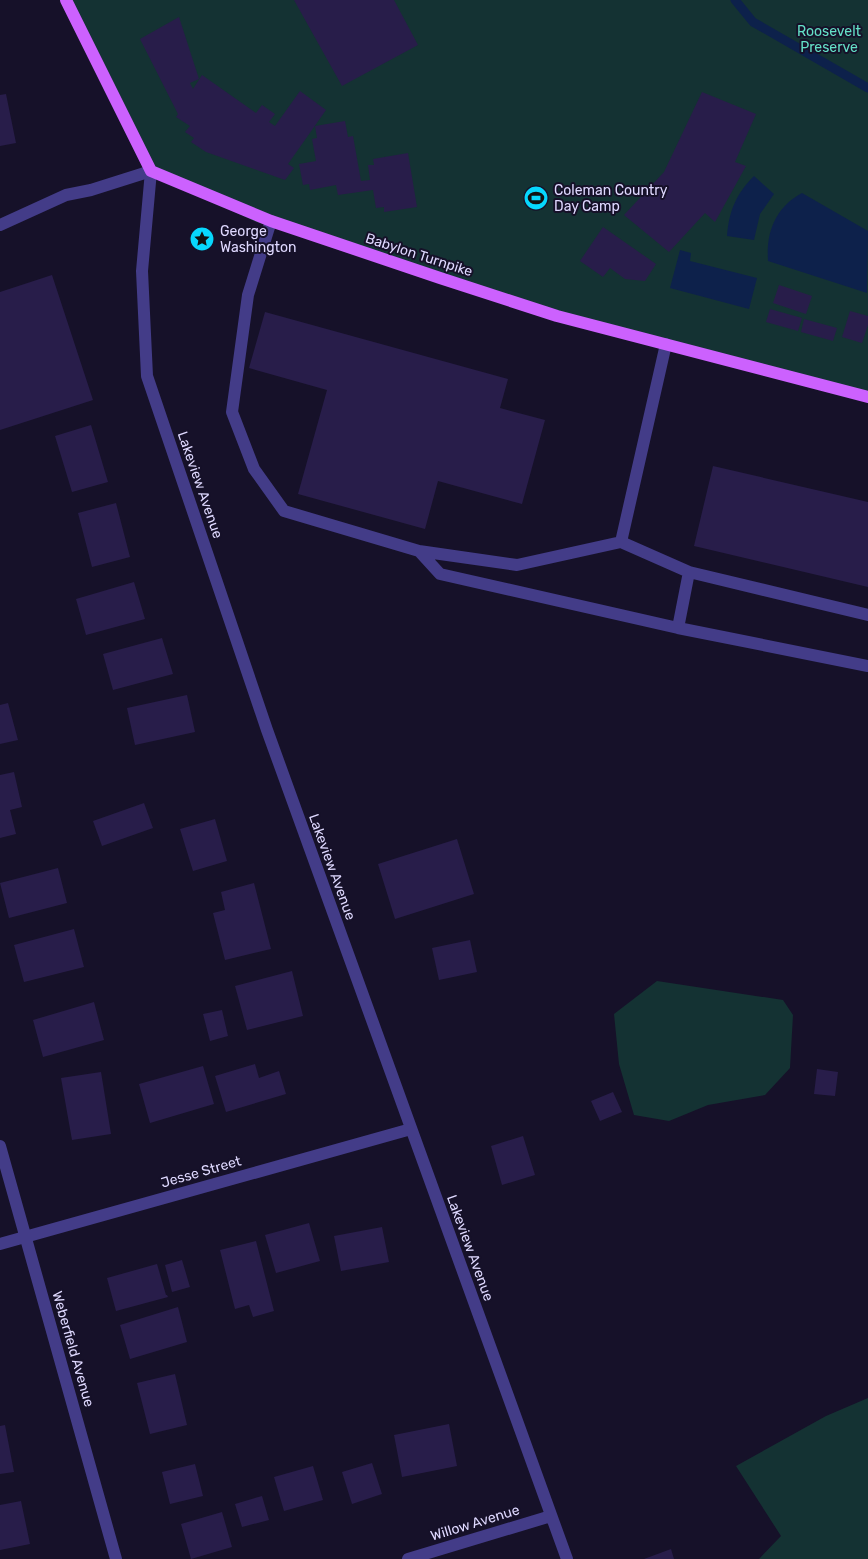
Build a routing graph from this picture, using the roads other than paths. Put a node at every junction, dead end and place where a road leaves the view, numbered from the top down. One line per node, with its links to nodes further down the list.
1 (66, 0): 2 (main road)
2 (151, 171): 3 (main road, Babylon Turnpike); 4 (street); 13 (street, Lakeview Avenue)
3 (271, 221): 5 (main road, Babylon Turnpike); 8 (street)
4 (0, 225)
5 (666, 344): 6 (main road, Babylon Turnpike); 7 (street)
6 (868, 397)
7 (621, 542): 8 (street); 9 (street)
8 (419, 551): 11 (street)
9 (689, 572): 10 (street); 11 (street)
10 (868, 615)
11 (678, 628): 12 (street)
12 (868, 666)
13 (411, 1129): 15 (street, Jesse Street); 17 (street, Lakeview Avenue)
14 (0, 1146): 15 (street, Weberfield Avenue)
15 (26, 1237): 16 (street, Jesse Street); 18 (street, Weberfield Avenue)
16 (0, 1244)
17 (551, 1516): 19 (street, Willow Avenue); 20 (street, Lakeview Avenue)
18 (116, 1559)
19 (408, 1559)
20 (567, 1559)

